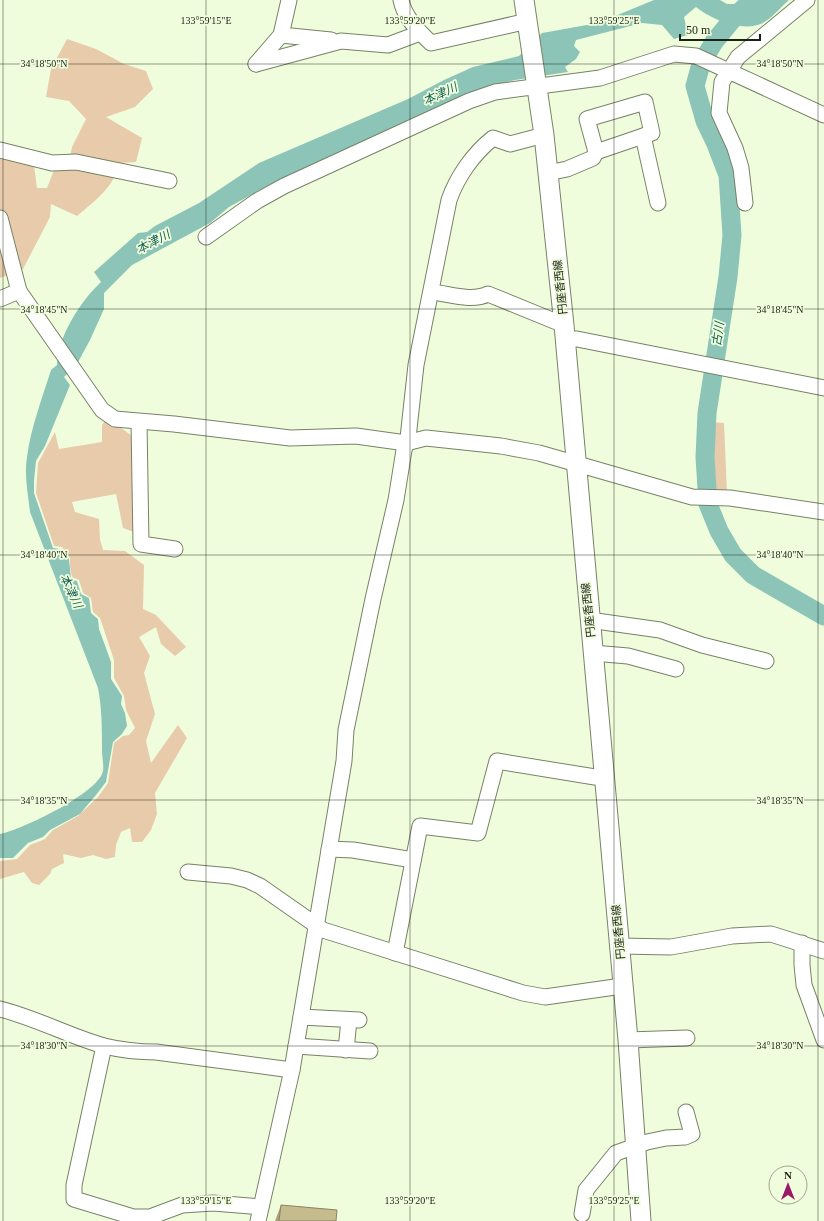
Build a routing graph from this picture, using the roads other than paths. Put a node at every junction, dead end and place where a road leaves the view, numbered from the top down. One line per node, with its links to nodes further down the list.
1 (289, 0): 7 (street)
2 (402, 0): 6 (street)
3 (524, 0): 5 (main road, 円座香西線)
4 (807, 0): 9 (street)
5 (528, 21): 6 (street); 10 (main road, 円座香西線)
6 (420, 33): 8 (street)
7 (281, 35): 8 (street); 8 (street)
8 (341, 41)
9 (726, 71): 10 (street); 11 (street); 19 (street)
10 (537, 85): 12 (main road, 円座香西線); 21 (street)
11 (824, 115)
12 (544, 135): 16 (main road, 円座香西線); 23 (street)
13 (643, 136): 15 (street); 15 (street); 18 (street)
14 (0, 150): 17 (street)
15 (596, 152): 16 (street)
16 (548, 173): 25 (main road, 円座香西線)
17 (169, 181)
18 (658, 203)
19 (745, 203)
20 (0, 218): 22 (street)
21 (206, 237)
22 (19, 291): 24 (street); 27 (street)
23 (432, 292): 25 (street); 28 (street)
24 (0, 299)
25 (564, 332): 26 (street); 29 (main road, 円座香西線)
26 (824, 388)
27 (139, 422): 28 (street); 31 (street)
28 (406, 444): 29 (street); 37 (street)
29 (576, 464): 30 (street); 32 (main road, 円座香西線)
30 (824, 512)
31 (175, 549)
32 (589, 620): 33 (main road, 円座香西線); 34 (street)
33 (593, 653): 35 (street); 36 (main road, 円座香西線)
34 (766, 661)
35 (676, 669)
36 (603, 776): 38 (street); 42 (main road, 円座香西線)
37 (329, 849): 38 (street); 40 (street)
38 (413, 860): 44 (street)
39 (188, 872): 40 (street)
40 (317, 926): 44 (street); 47 (street)
41 (802, 943): 42 (street); 43 (street); 50 (street)
42 (619, 946): 45 (main road, 円座香西線)
43 (824, 951)
44 (395, 953): 45 (street)
45 (622, 986): 49 (main road, 円座香西線)
46 (0, 1009): 51 (street)
47 (301, 1017): 52 (street); 53 (street)
48 (687, 1038): 49 (street)
49 (628, 1040): 57 (main road, 円座香西線)
50 (824, 1040)
51 (104, 1046): 55 (street); 58 (street)
52 (296, 1046): 53 (street); 55 (street)
53 (346, 1050): 54 (street)
54 (370, 1051)
55 (292, 1070): 58 (street)
56 (686, 1112): 57 (street)
57 (635, 1147): 59 (street); 60 (main road, 円座香西線)
58 (260, 1214)
59 (582, 1214)
60 (641, 1221)

